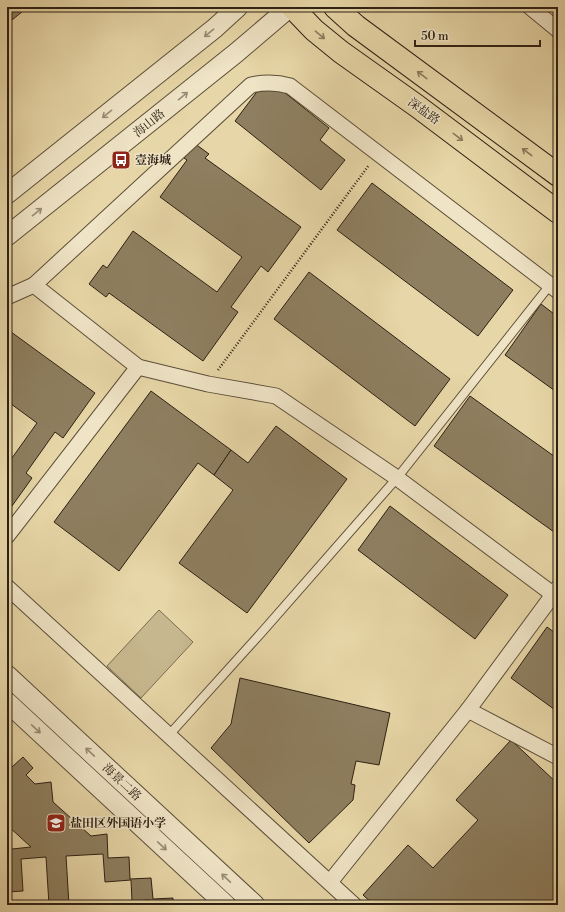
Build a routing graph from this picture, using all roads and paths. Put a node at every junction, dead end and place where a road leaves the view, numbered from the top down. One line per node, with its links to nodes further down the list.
1 (238, 7): 8 (street, one-way to 8)
2 (291, 7): 9 (main road, 深盐路, one-way to 9); 10 (street, 海山路, one-way to 2)
3 (335, 7): 7 (main road, one-way to 3)
4 (530, 7): 5 (street)
5 (558, 30)
6 (378, 154): 11 (street); 12 (street); 15 (path)
7 (558, 176)
8 (7, 194)
9 (558, 212)
10 (7, 236)
11 (34, 285): 13 (street); 14 (street)
12 (554, 288): 16 (lane)
13 (7, 297)
14 (138, 366): 15 (street); 17 (street)
15 (208, 384): 16 (street)
16 (397, 478): 19 (street); 23 (lane)
17 (7, 536)
18 (7, 587): 23 (street)
19 (556, 594): 22 (street)
20 (11, 686): 27 (street, 海景二路, one-way to 20)
21 (7, 702): 26 (street, 海景二路, one-way to 26)
22 (468, 710): 24 (street); 25 (street)
23 (169, 735): 25 (street)
24 (558, 757)
25 (330, 882): 28 (street)
26 (226, 905)
27 (255, 905)
28 (354, 905)

